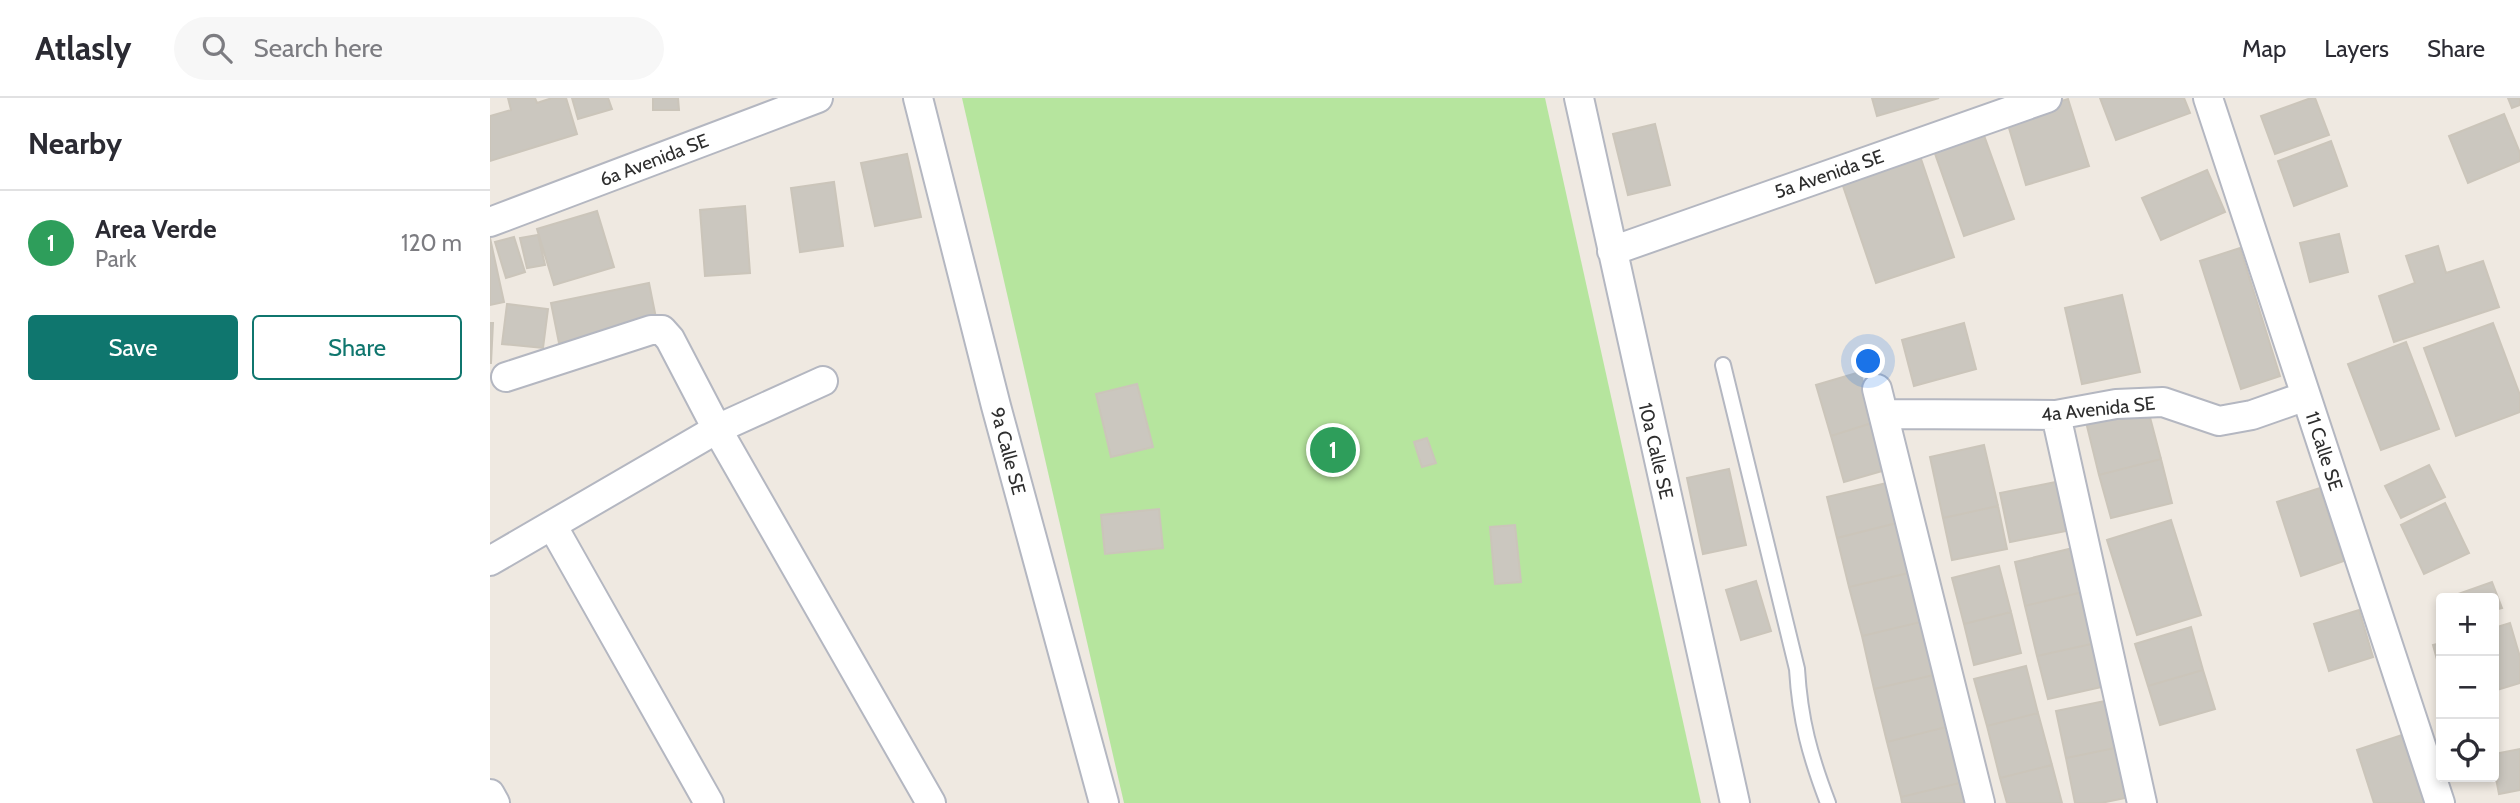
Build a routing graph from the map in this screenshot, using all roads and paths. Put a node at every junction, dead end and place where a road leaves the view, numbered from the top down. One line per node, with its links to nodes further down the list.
1 (818, 98): 6 (street, 6a Avenida SE)
2 (919, 98): 20 (street, 9a Calle SE)
3 (1579, 98): 7 (street, 10a Calle SE)
4 (2046, 98): 7 (street, 5a Avenida SE)
5 (2208, 98): 11 (street, 11 Calle SE)
6 (490, 222)
7 (1612, 251): 21 (street, 10a Calle SE)
8 (1723, 365): 22 (lane)
9 (506, 377): 13 (street)
10 (824, 381): 13 (street)
11 (2306, 396): 12 (street, 4a Avenida SE); 25 (street, 11 Calle SE)
12 (2056, 415): 23 (street, 4a Avenida SE); 24 (street)
13 (717, 429): 14 (street); 19 (street)
14 (552, 524): 15 (street); 18 (street)
15 (490, 561)
16 (490, 794): 17 (street)
17 (495, 803)
18 (709, 803)
19 (931, 803)
20 (1104, 803)
21 (1735, 803)
22 (1828, 803)
23 (1980, 803)
24 (2142, 803)
25 (2440, 803)

